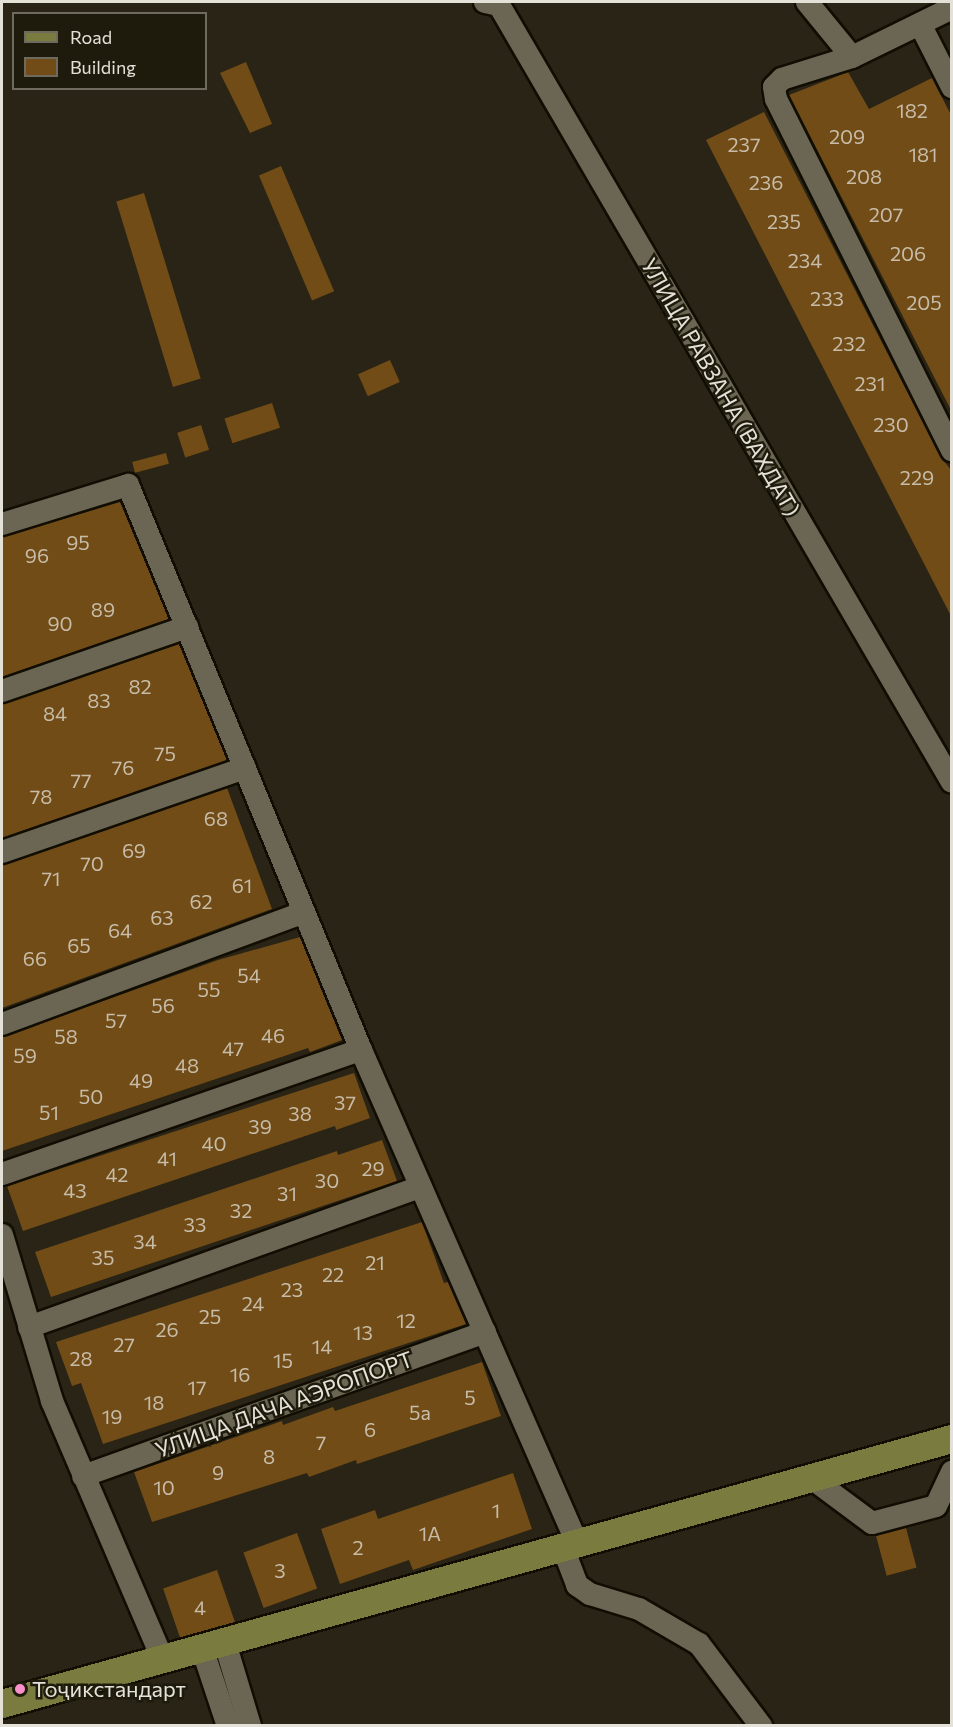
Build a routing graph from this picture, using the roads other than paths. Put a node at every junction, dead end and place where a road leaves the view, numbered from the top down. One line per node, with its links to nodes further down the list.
1 (485, 2): 12 (street, УЛИЦА РАВЗАНА (ВАХДАТ))
2 (807, 2): 5 (street)
3 (951, 8): 4 (street)
4 (921, 24): 5 (street); 6 (street)
5 (852, 57): 7 (street)
6 (951, 87)
7 (949, 438)
8 (2, 524): 9 (street)
9 (187, 627): 10 (street); 11 (street)
10 (2, 691)
11 (244, 768): 13 (street); 14 (street)
12 (951, 782)
13 (2, 852)
14 (304, 912): 15 (street); 16 (street)
15 (2, 1024)
16 (361, 1050): 17 (street); 18 (street)
17 (2, 1174)
18 (421, 1187): 20 (street); 21 (street)
19 (2, 1235): 20 (street)
20 (29, 1327): 24 (street)
21 (485, 1332): 24 (street, УЛИЦА ДАЧА АЭРОПОРТ); 26 (street)
22 (951, 1439): 25 (main road)
23 (951, 1471): 25 (street)
24 (83, 1476): 28 (street)
25 (810, 1477): 26 (main road)
26 (570, 1546): 27 (main road); 32 (street)
27 (214, 1647): 28 (main road); 30 (street); 31 (street)
28 (163, 1660): 29 (main road)
29 (2, 1704)
30 (228, 1725)
31 (250, 1725)
32 (761, 1725)

